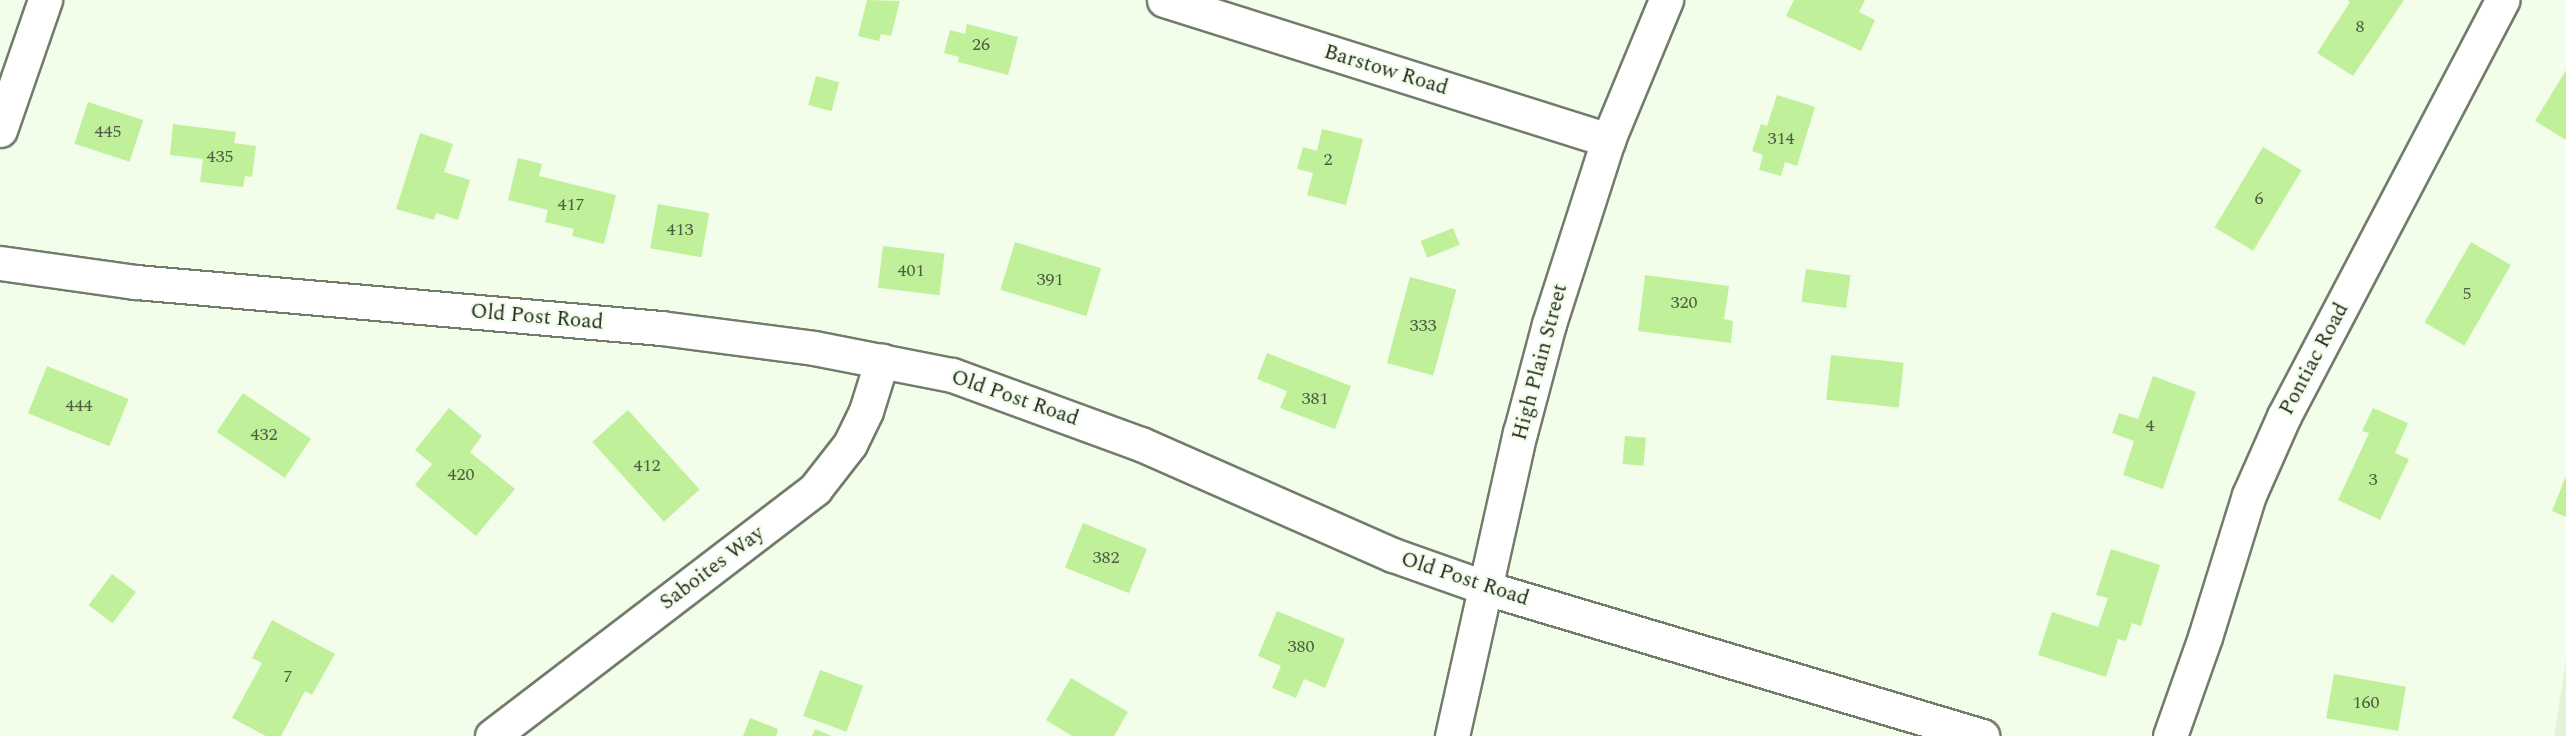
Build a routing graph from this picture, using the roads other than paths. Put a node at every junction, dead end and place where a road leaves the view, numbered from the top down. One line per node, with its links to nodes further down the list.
1 (45, 0): 5 (street)
2 (1164, 0): 6 (street, Barstow Road)
3 (1666, 0): 6 (street, High Plain Street)
4 (2502, 0): 13 (street, Pontiac Road)
5 (0, 130)
6 (1608, 140): 9 (street, High Plain Street)
7 (0, 263): 8 (street, Old Post Road)
8 (882, 360): 9 (street, Old Post Road); 10 (street, Saboites Way)
9 (1486, 588): 11 (street, High Plain Street); 12 (street, Old Post Road)
10 (492, 736)
11 (1452, 736)
12 (1982, 736)
13 (2170, 736)

